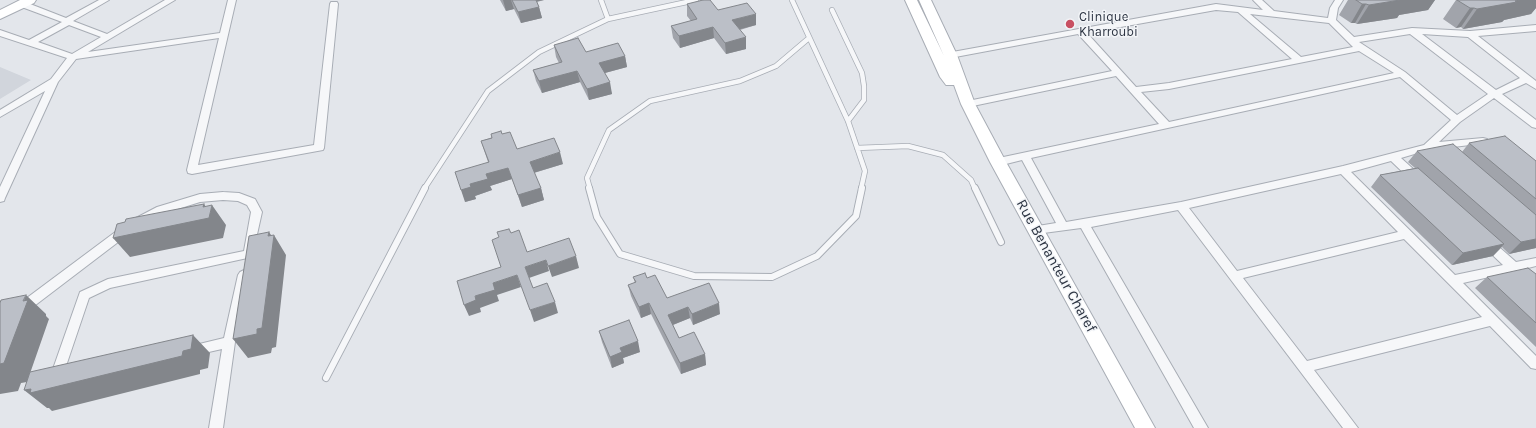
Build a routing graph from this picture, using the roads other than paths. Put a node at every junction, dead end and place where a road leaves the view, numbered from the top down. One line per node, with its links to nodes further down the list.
1 (105, 0): 18 (street)
2 (171, 0): 26 (street)
3 (232, 0): 25 (street)
4 (601, 0): 17 (lane)
5 (696, 0): 17 (lane)
6 (792, 0): 27 (lane)
7 (911, 0): 41 (main road, Rue Benanteur Charef)
8 (925, 0): 31 (main road, Rue Benanteur Charef)
9 (1257, 0): 15 (street)
10 (1339, 0): 19 (street)
11 (26, 2): 16 (main road); 18 (street)
12 (334, 4): 25 (street)
13 (1239, 8): 15 (street); 22 (street); 33 (street)
14 (832, 10): 44 (lane)
15 (1270, 13): 19 (street)
16 (0, 15)
17 (608, 18): 78 (lane)
18 (68, 21): 26 (street); 29 (street)
19 (1332, 21): 28 (street)
20 (1536, 28): 24 (street)
21 (1412, 31): 24 (street); 28 (street); 40 (street)
22 (1081, 32): 31 (street); 34 (street)
23 (0, 33): 29 (street)
24 (1470, 34): 36 (street)
25 (224, 35): 32 (street)
26 (108, 37): 32 (street)
27 (809, 38): 44 (lane); 50 (lane)
28 (1352, 40): 30 (street)
29 (30, 43): 32 (street)
30 (1360, 48): 33 (street); 35 (street)
31 (950, 55): 41 (main road, Rue Benanteur Charef)
32 (73, 58): 37 (street)
33 (1299, 60): 39 (street)
34 (1117, 73): 39 (street); 41 (street)
35 (1402, 74): 43 (street); 46 (street)
36 (1527, 79): 38 (street); 40 (street)
37 (54, 81): 42 (street); 57 (street)
38 (1536, 86)
39 (1135, 90): 46 (street)
40 (1494, 94): 43 (street); 45 (street)
41 (968, 104): 54 (main road, Rue Benanteur Charef)
42 (0, 114)
43 (1457, 120): 49 (street)
44 (848, 122): 50 (lane)
45 (1536, 125)
46 (1167, 126): 53 (street)
47 (1496, 142): 48 (street)
48 (1441, 146): 49 (street); 52 (street)
49 (1428, 147): 51 (street)
50 (857, 148): 64 (lane)
51 (1392, 156): 55 (street); 56 (street)
52 (1452, 156)
53 (1024, 157): 54 (street); 60 (street)
54 (998, 162): 61 (main road, Rue Benanteur Charef)
55 (1342, 170): 58 (street); 62 (street)
56 (1427, 188)
57 (1, 195)
58 (1181, 206): 59 (street); 68 (street)
59 (1084, 224): 60 (street); 81 (street)
60 (1063, 226): 61 (street)
61 (1036, 230): 80 (main road, Rue Benanteur Charef)
62 (1407, 234): 68 (street); 69 (street)
63 (1479, 235): 67 (street)
64 (1001, 242)
65 (248, 254): 72 (street); 73 (street); 77 (street)
66 (1536, 262): 67 (street)
67 (1514, 267): 69 (street); 70 (street)
68 (1234, 276): 76 (street)
69 (1453, 280): 71 (street)
70 (1536, 287)
71 (1492, 320): 75 (street); 76 (street)
72 (0, 325)
73 (229, 342): 74 (street); 79 (street)
74 (175, 354)
75 (1536, 364)
76 (1304, 367): 82 (street)
77 (74, 378)
78 (326, 378)
79 (216, 428)
80 (1145, 428)
81 (1201, 428)
82 (1351, 428)

